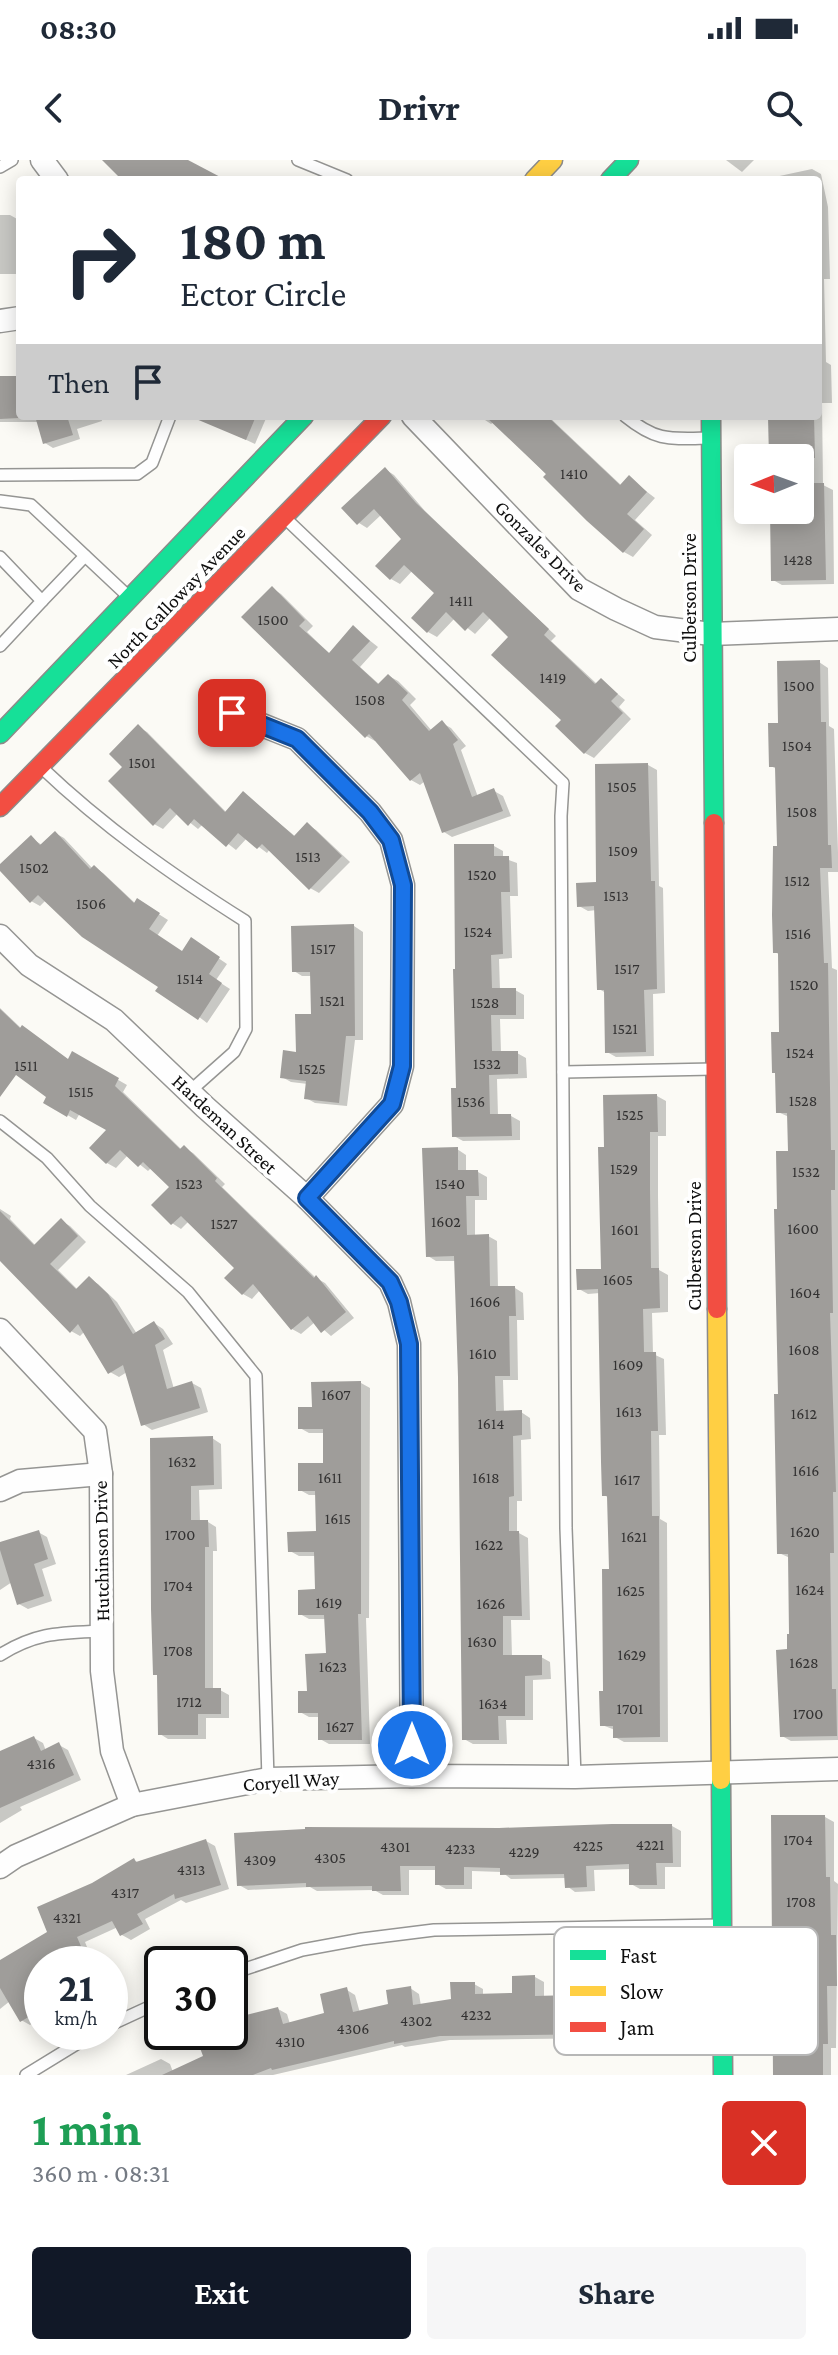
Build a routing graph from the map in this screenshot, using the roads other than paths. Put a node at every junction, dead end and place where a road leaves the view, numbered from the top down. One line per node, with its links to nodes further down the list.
1 (12, 160): 4 (lane)
2 (298, 160): 5 (lane)
3 (629, 160): 6 (street)
4 (0, 167)
5 (337, 176)
6 (614, 176)
7 (168, 420): 14 (lane)
8 (300, 420): 19 (street, North Galloway Avenue)
9 (378, 420): 16 (street, North Galloway Avenue)
10 (417, 420): 22 (street, Gonzales Drive)
11 (630, 420): 13 (lane)
12 (711, 420): 13 (street, Culberson Drive)
13 (711, 438): 22 (street, Culberson Drive)
14 (0, 475)
15 (0, 501): 17 (lane)
16 (284, 517): 26 (street, North Galloway Avenue); 30 (lane)
17 (85, 556): 19 (lane); 20 (lane)
18 (0, 557): 20 (lane)
19 (130, 598): 25 (street, North Galloway Avenue)
20 (42, 601): 23 (lane)
21 (838, 629): 22 (street, Gonzales Drive)
22 (711, 634): 29 (street, Culberson Drive)
23 (0, 646)
24 (232, 713): 33 (street)
25 (0, 734)
26 (41, 767): 27 (street, North Galloway Avenue); 31 (lane)
27 (0, 807)
28 (0, 936): 31 (street, Hardeman Street)
29 (715, 1069): 30 (lane); 40 (street, Culberson Drive)
30 (563, 1072): 42 (lane)
31 (189, 1092): 33 (street, Hardeman Street)
32 (0, 1121): 43 (lane)
33 (307, 1198): 41 (street, Hardeman Street)
34 (0, 1330): 35 (street, Hutchinson Drive)
35 (101, 1474): 36 (street); 37 (street, Hutchinson Drive)
36 (0, 1490)
37 (102, 1631): 38 (lane); 44 (street, Hutchinson Drive)
38 (0, 1655)
39 (838, 1769): 40 (street, Coryell Way)
40 (721, 1772): 42 (street, Coryell Way); 46 (street, Culberson Drive)
41 (412, 1776): 42 (street, Coryell Way); 43 (street, Coryell Way)
42 (575, 1777)
43 (268, 1779): 44 (street, Coryell Way)
44 (132, 1805): 45 (street, Coryell Way)
45 (0, 1867)
46 (722, 1925): 47 (lane)
47 (607, 1927)
48 (554, 1928): 49 (lane)
49 (248, 1968)
50 (67, 2050): 52 (lane)
51 (723, 2055): 53 (street, Culberson Drive)
52 (26, 2075)
53 (723, 2075)

